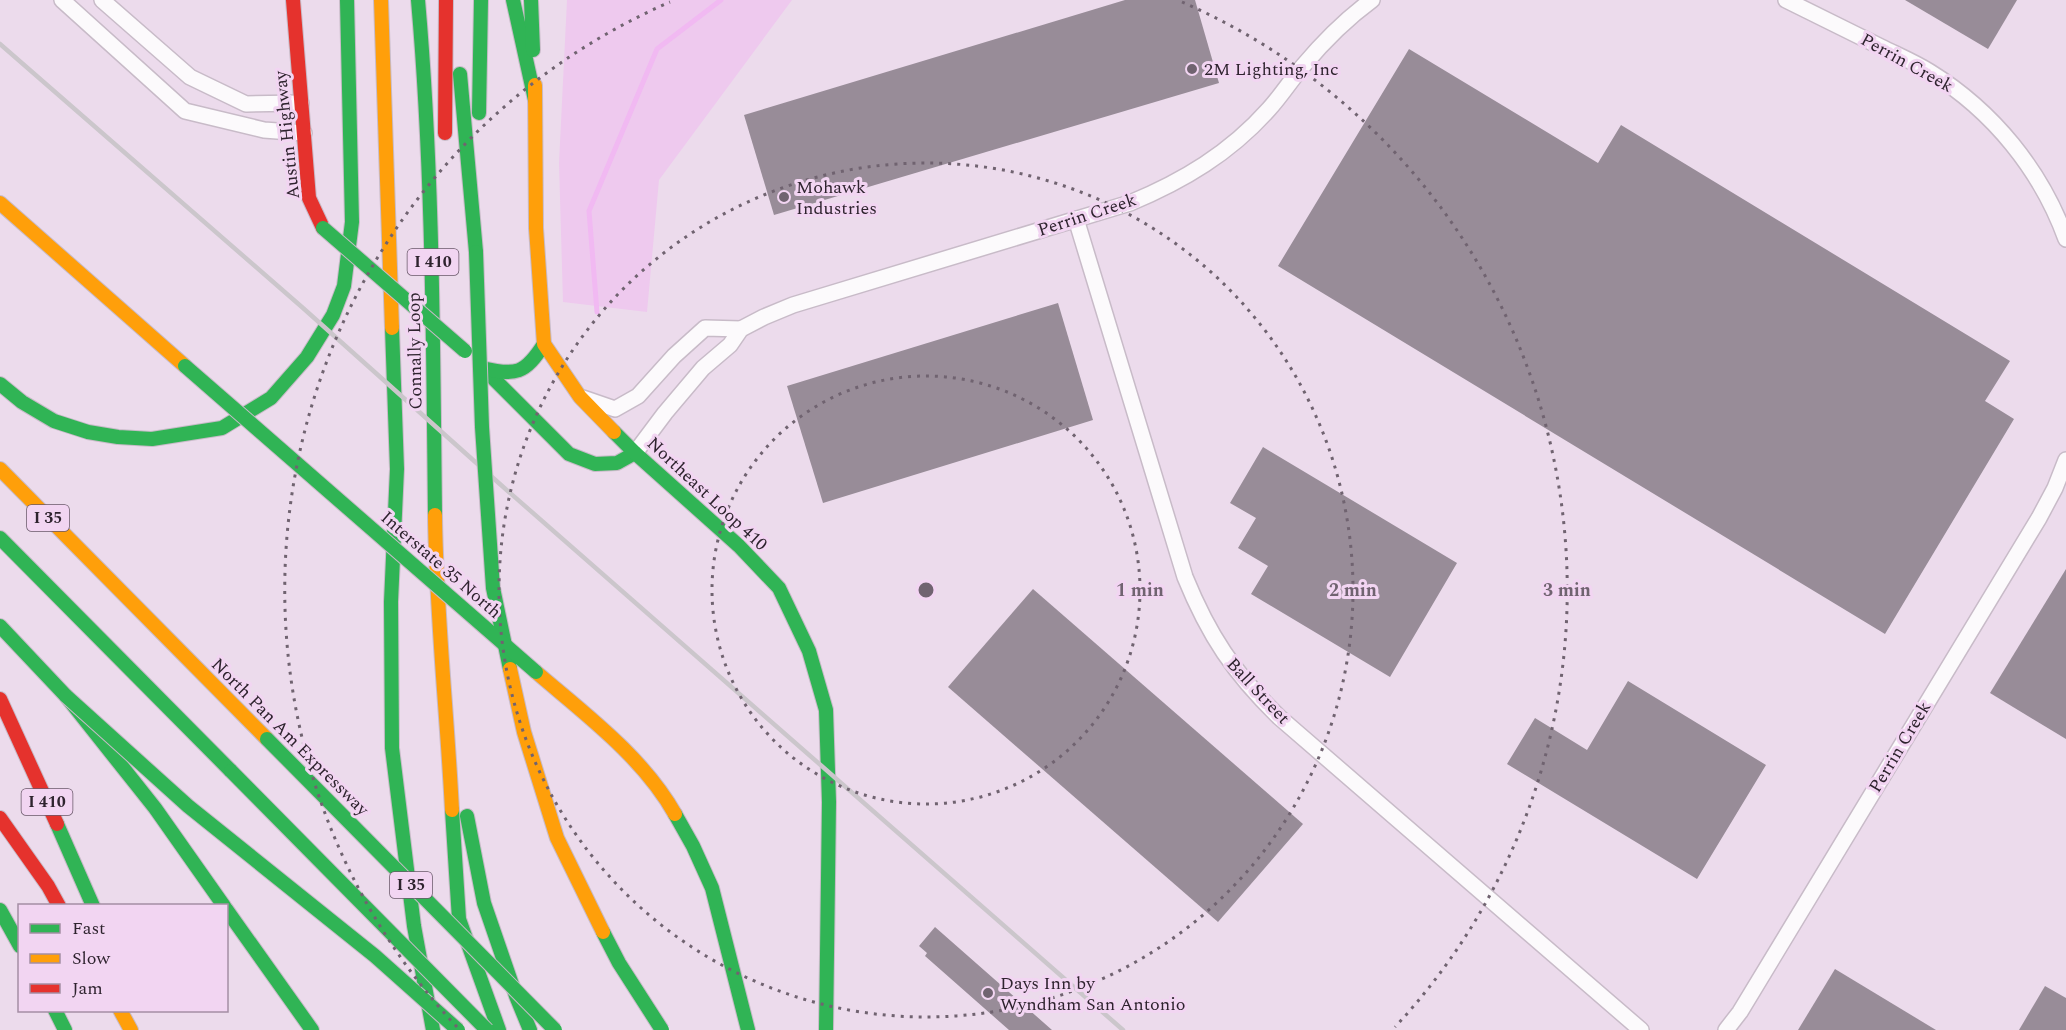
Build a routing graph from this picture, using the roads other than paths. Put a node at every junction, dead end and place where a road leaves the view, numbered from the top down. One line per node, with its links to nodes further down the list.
1 (62, 0): 16 (street)
2 (102, 0): 15 (street)
3 (293, 0): 15 (main road, Austin Highway)
4 (347, 0): 29 (main road)
5 (381, 0): 53 (main road)
6 (418, 0): 33 (main road, Connally Loop / I 410)
7 (446, 0): 17 (main road)
8 (454, 0): 22 (main road)
9 (481, 0): 22 (main road)
10 (513, 0): 14 (main road)
11 (531, 0): 14 (main road)
12 (1372, 0): 19 (street, Perrin Creek)
13 (1786, 0): 21 (street, Perrin Creek)
14 (535, 100): 24 (main road)
15 (301, 103): 16 (main road, Austin Highway)
16 (304, 133): 25 (main road, Austin Highway, bridge)
17 (444, 146)
18 (0, 203): 60 (main road, Interstate 35 North, bridge)
19 (1076, 219): 23 (street, Perrin Creek); 62 (street, Ball Street)
20 (444, 229): 33 (main road)
21 (2066, 239)
22 (476, 252): 59 (main road, bridge)
23 (741, 329): 28 (street, Perrin Creek); 30 (street, Perrin Creek)
24 (544, 344): 25 (main road); 28 (main road, Northeast Loop 410)
25 (482, 367): 30 (main road, Austin Highway)
26 (0, 376): 29 (main road)
27 (0, 384): 29 (main road)
28 (580, 397): 30 (main road, Northeast Loop 410)
29 (21, 402)
30 (635, 453): 61 (main road, Northeast Loop 410)
31 (2066, 459): 63 (street, Perrin Creek)
32 (0, 469): 58 (main road, North Pan Am Expressway / I 35, bridge)
33 (435, 524): 38 (main road, Connally Loop / I 410)
34 (0, 538): 55 (main road, I 35, bridge)
35 (0, 626): 36 (main road)
36 (66, 696): 42 (main road, bridge); 54 (main road, bridge)
37 (0, 699): 41 (main road, I 410)
38 (446, 703): 56 (main road, I 410); 57 (main road)
39 (0, 818): 40 (main road)
40 (58, 904)
41 (92, 904)
42 (223, 904)
43 (0, 910): 45 (main road)
44 (228, 911): 52 (main road)
45 (18, 942)
46 (56, 1012): 49 (main road)
47 (121, 1012): 50 (main road)
48 (135, 1012): 51 (main road)
49 (66, 1030)
50 (131, 1030)
51 (142, 1030)
52 (312, 1030)
53 (433, 1030)
54 (458, 1030)
55 (487, 1030)
56 (499, 1030)
57 (530, 1030)
58 (555, 1030)
59 (662, 1030)
60 (748, 1030)
61 (826, 1030)
62 (1641, 1030)
63 (1726, 1030)

